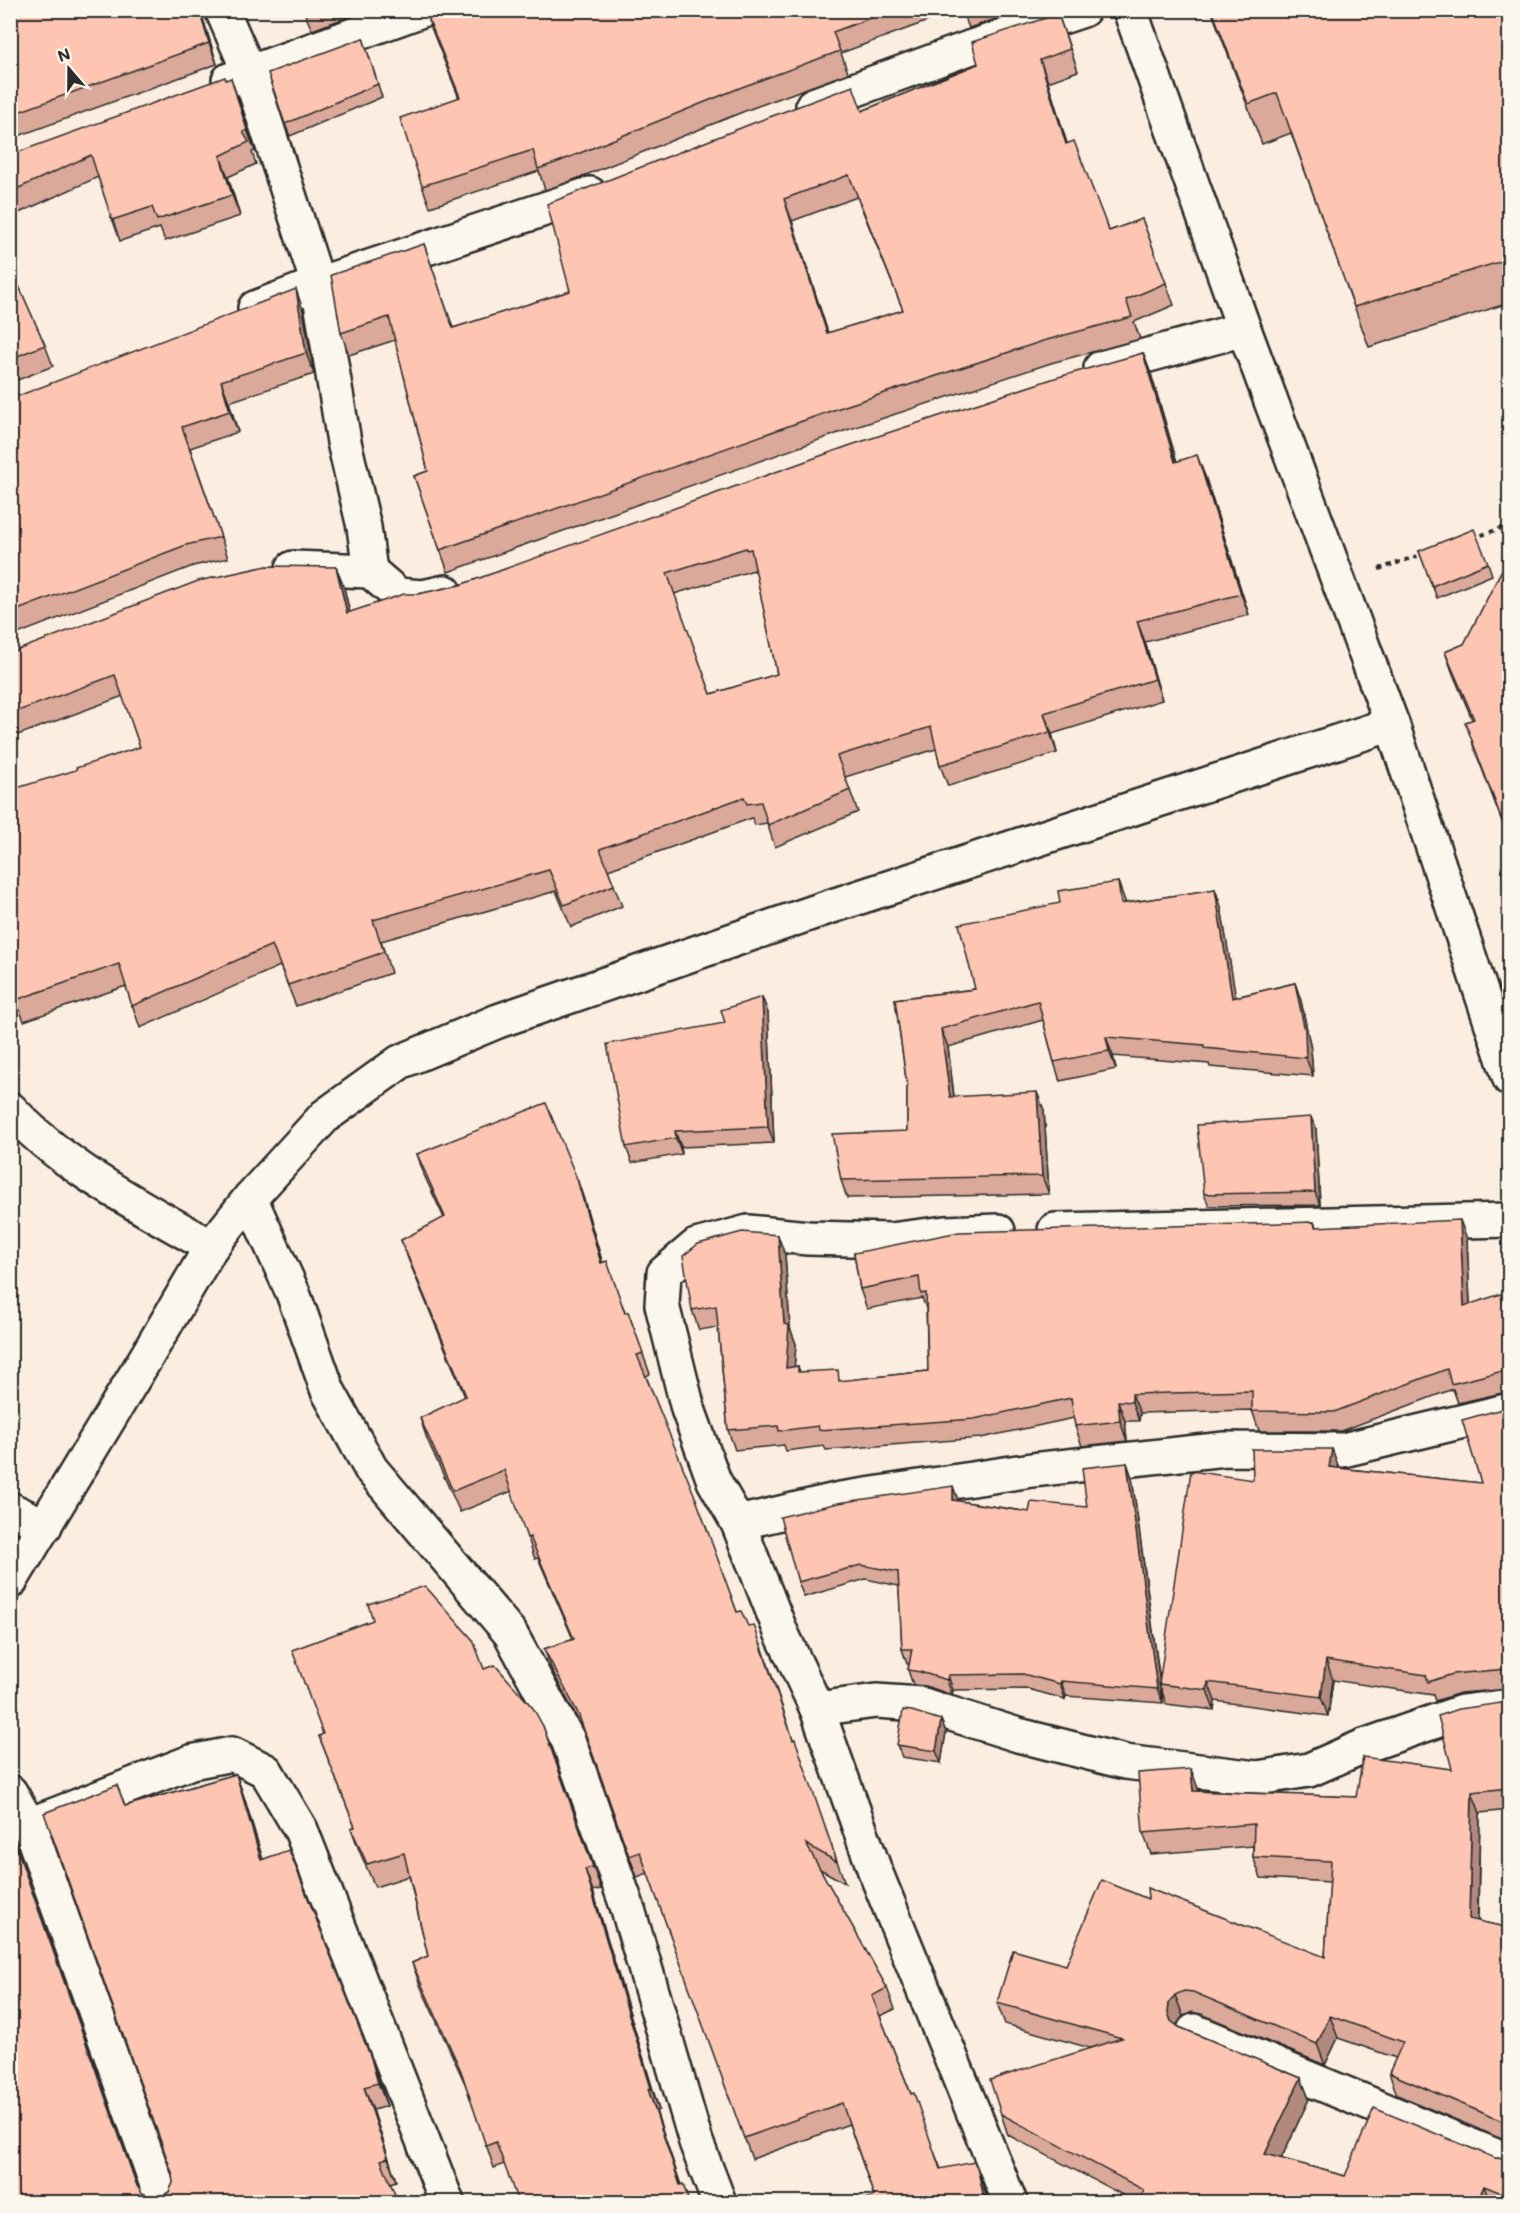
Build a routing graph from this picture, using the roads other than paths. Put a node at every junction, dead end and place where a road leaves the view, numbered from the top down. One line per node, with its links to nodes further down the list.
1 (222, 10): 5 (street)
2 (422, 10): 5 (street)
3 (1083, 10): 7 (street)
4 (1130, 10): 11 (street)
5 (249, 72): 6 (street); 9 (street)
6 (206, 88)
7 (790, 114)
8 (615, 183): 9 (street)
9 (318, 284): 10 (street); 14 (street)
10 (230, 318)
11 (1244, 329): 12 (street); 16 (street)
12 (1068, 378)
13 (268, 568): 14 (street)
14 (370, 571): 15 (street)
15 (473, 584)
16 (1392, 724): 17 (street); 19 (street)
17 (1509, 1079)
18 (10, 1109): 21 (street)
19 (250, 1198): 21 (street); 35 (street)
20 (1509, 1220): 24 (street)
21 (210, 1247): 25 (street)
22 (1509, 1410): 24 (street)
23 (10, 1509): 25 (street)
24 (738, 1523): 28 (street)
25 (45, 1526): 26 (street)
26 (10, 1582)
27 (1509, 1706): 28 (street)
28 (817, 1709): 36 (street)
29 (10, 1792): 30 (street)
30 (29, 1824): 33 (street); 34 (street)
31 (1194, 2031): 32 (street)
32 (1509, 2162)
33 (163, 2202)
34 (447, 2202)
35 (719, 2202)
36 (1010, 2202)

